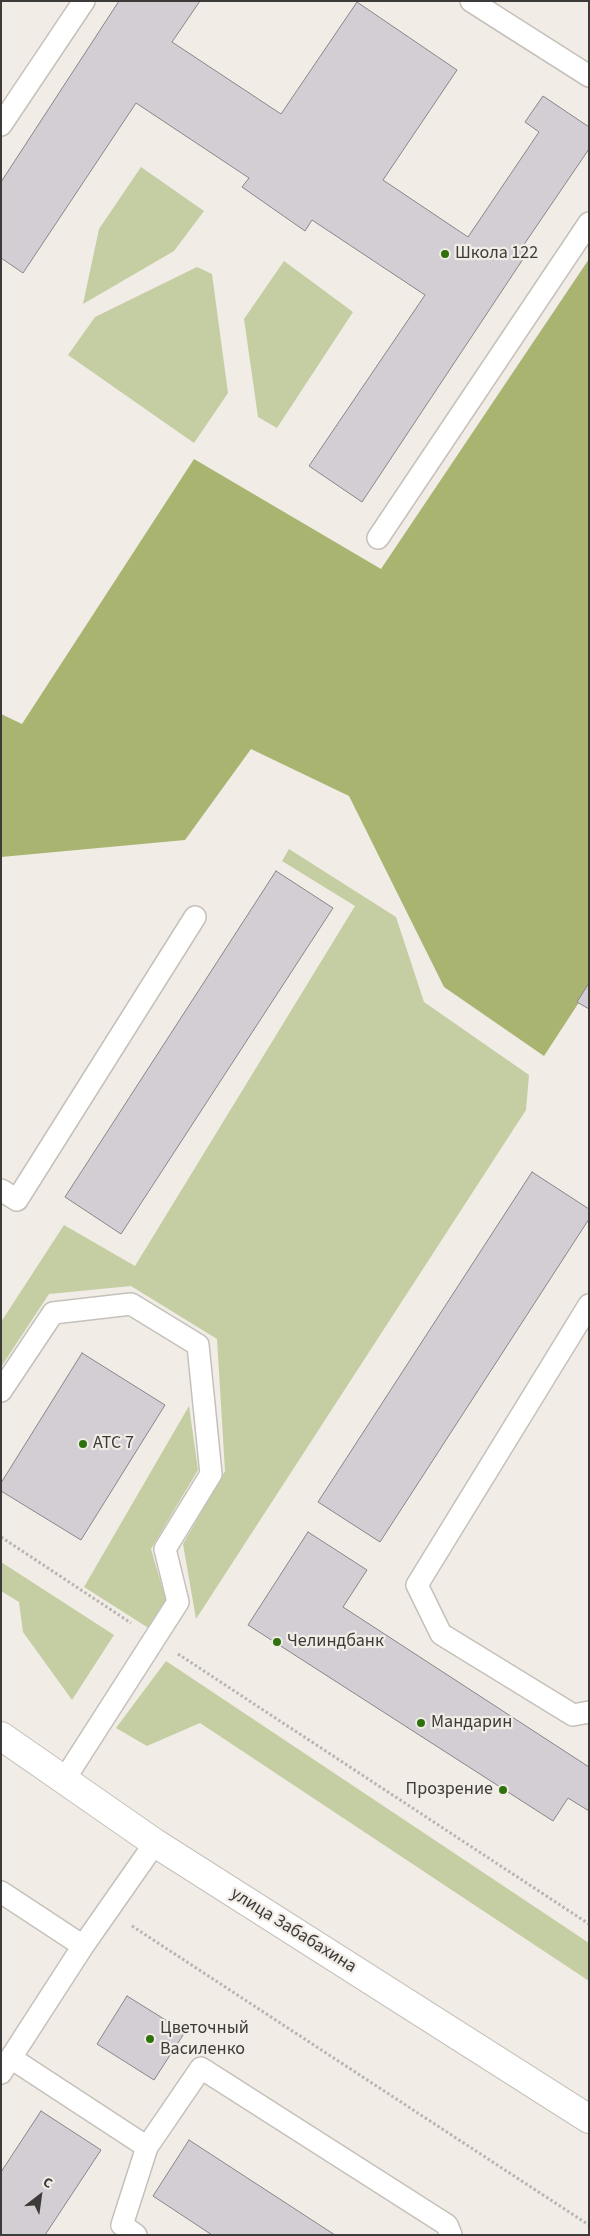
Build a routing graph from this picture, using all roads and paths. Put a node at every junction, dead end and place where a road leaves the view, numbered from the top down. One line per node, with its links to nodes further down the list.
1 (84, 1): 4 (lane)
2 (474, 2): 3 (lane)
3 (589, 76)
4 (1, 125)
5 (589, 223): 6 (lane)
6 (378, 538)
7 (195, 917): 8 (lane)
8 (1, 1190)
9 (589, 1305): 13 (lane)
10 (1, 1391): 12 (lane)
11 (1, 1537): 12 (path)
12 (154, 1638): 15 (lane); 19 (path)
13 (589, 1712)
14 (1, 1736): 15 (street, улица Забабахина)
15 (64, 1780): 16 (street, улица Забабахина)
16 (155, 1843): 18 (lane); 22 (street, улица Забабахина)
17 (1, 1892): 20 (lane)
18 (108, 1910): 20 (lane); 24 (path)
19 (589, 1924)
20 (83, 1946): 21 (lane)
21 (6, 2065): 23 (lane)
22 (589, 2119)
23 (146, 2147): 25 (lane); 26 (lane)
24 (589, 2225)
25 (124, 2232)
26 (451, 2235)

